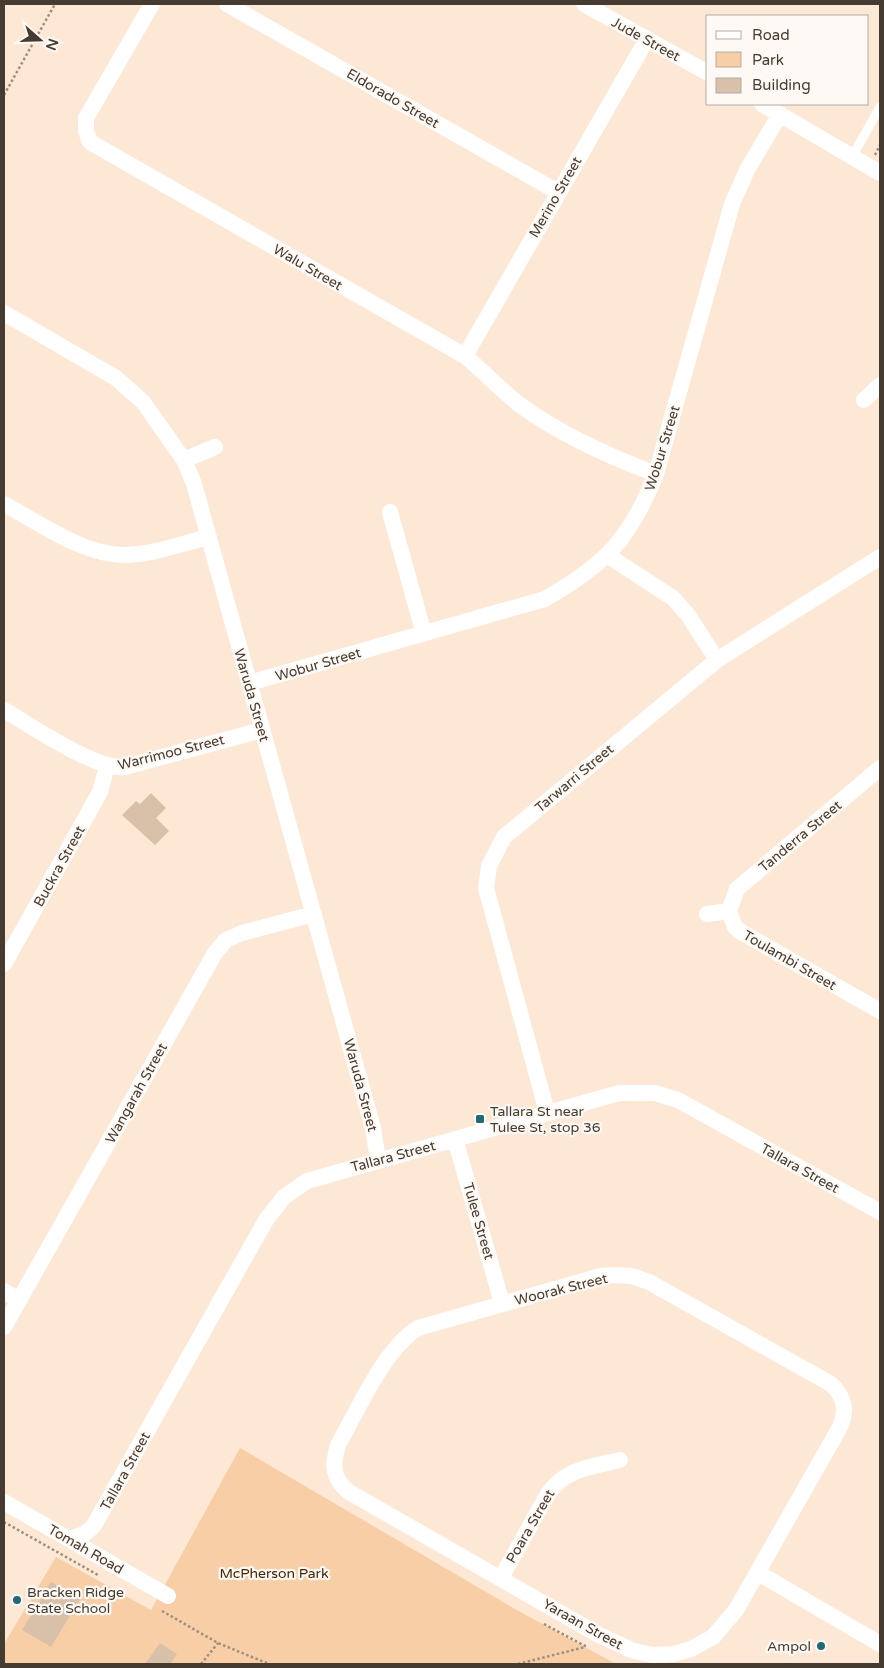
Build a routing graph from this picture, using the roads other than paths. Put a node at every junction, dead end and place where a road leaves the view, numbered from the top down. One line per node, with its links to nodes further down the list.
1 (152, 4): 13 (street, Walu Street)
2 (227, 4): 11 (street, Eldorado Street)
3 (584, 4): 4 (street, Jude Street)
4 (647, 39): 5 (street, Jude Street); 11 (street, Merino Street)
5 (706, 72)
6 (764, 105): 8 (street)
7 (880, 107): 9 (lane)
8 (780, 114): 9 (street); 18 (street, Wobur Street)
9 (852, 157): 10 (street)
10 (880, 172)
11 (558, 192): 13 (street, Merino Street)
12 (4, 313): 17 (street, Waruda Street)
13 (466, 356): 18 (street, Walu Street)
14 (880, 385): 15 (street)
15 (864, 400)
16 (215, 447): 17 (street)
17 (184, 460): 21 (street, Waruda Street)
18 (656, 474): 22 (street, Wobur Street)
19 (4, 504): 21 (street)
20 (390, 512): 24 (street)
21 (208, 537): 26 (street, Waruda Street)
22 (607, 555): 24 (street, Wobur Street); 25 (street)
23 (880, 557): 25 (street, Tarwarri Street)
24 (424, 634): 26 (street, Wobur Street)
25 (717, 660): 36 (street, Tarwarri Street)
26 (249, 683): 28 (street, Waruda Street)
27 (4, 710): 29 (street, Warrimoo Street)
28 (262, 730): 29 (street, Warrimoo Street); 32 (street, Waruda Street)
29 (107, 766): 34 (street, Buckra Street)
30 (880, 768): 31 (street, Tanderra Street)
31 (729, 911): 33 (street); 35 (street, Toulambi Street)
32 (314, 914): 38 (street, Waruda Street); 41 (street, Wangarah Street)
33 (706, 914)
34 (4, 964)
35 (880, 1011)
36 (547, 1112): 37 (street, Tallara Street); 39 (street, Tallara Street)
37 (455, 1139): 38 (street, Tallara Street); 42 (street, Tulee Street)
38 (378, 1160): 48 (street, Tallara Street)
39 (880, 1212)
40 (4, 1291): 41 (street)
41 (19, 1300): 43 (street, Wangarah Street)
42 (502, 1303): 44 (street, Woorak Street); 46 (street, Woorak Street)
43 (4, 1327)
44 (844, 1401): 49 (street, Yaraan Street)
45 (620, 1460): 50 (street, Poara Street)
46 (334, 1474): 50 (street, Yaraan Street)
47 (4, 1502): 48 (street, Tomah Road)
48 (69, 1539): 51 (street, Tomah Road)
49 (758, 1573): 50 (street, Yaraan Street); 52 (street)
50 (501, 1578)
51 (168, 1596)
52 (880, 1644)

